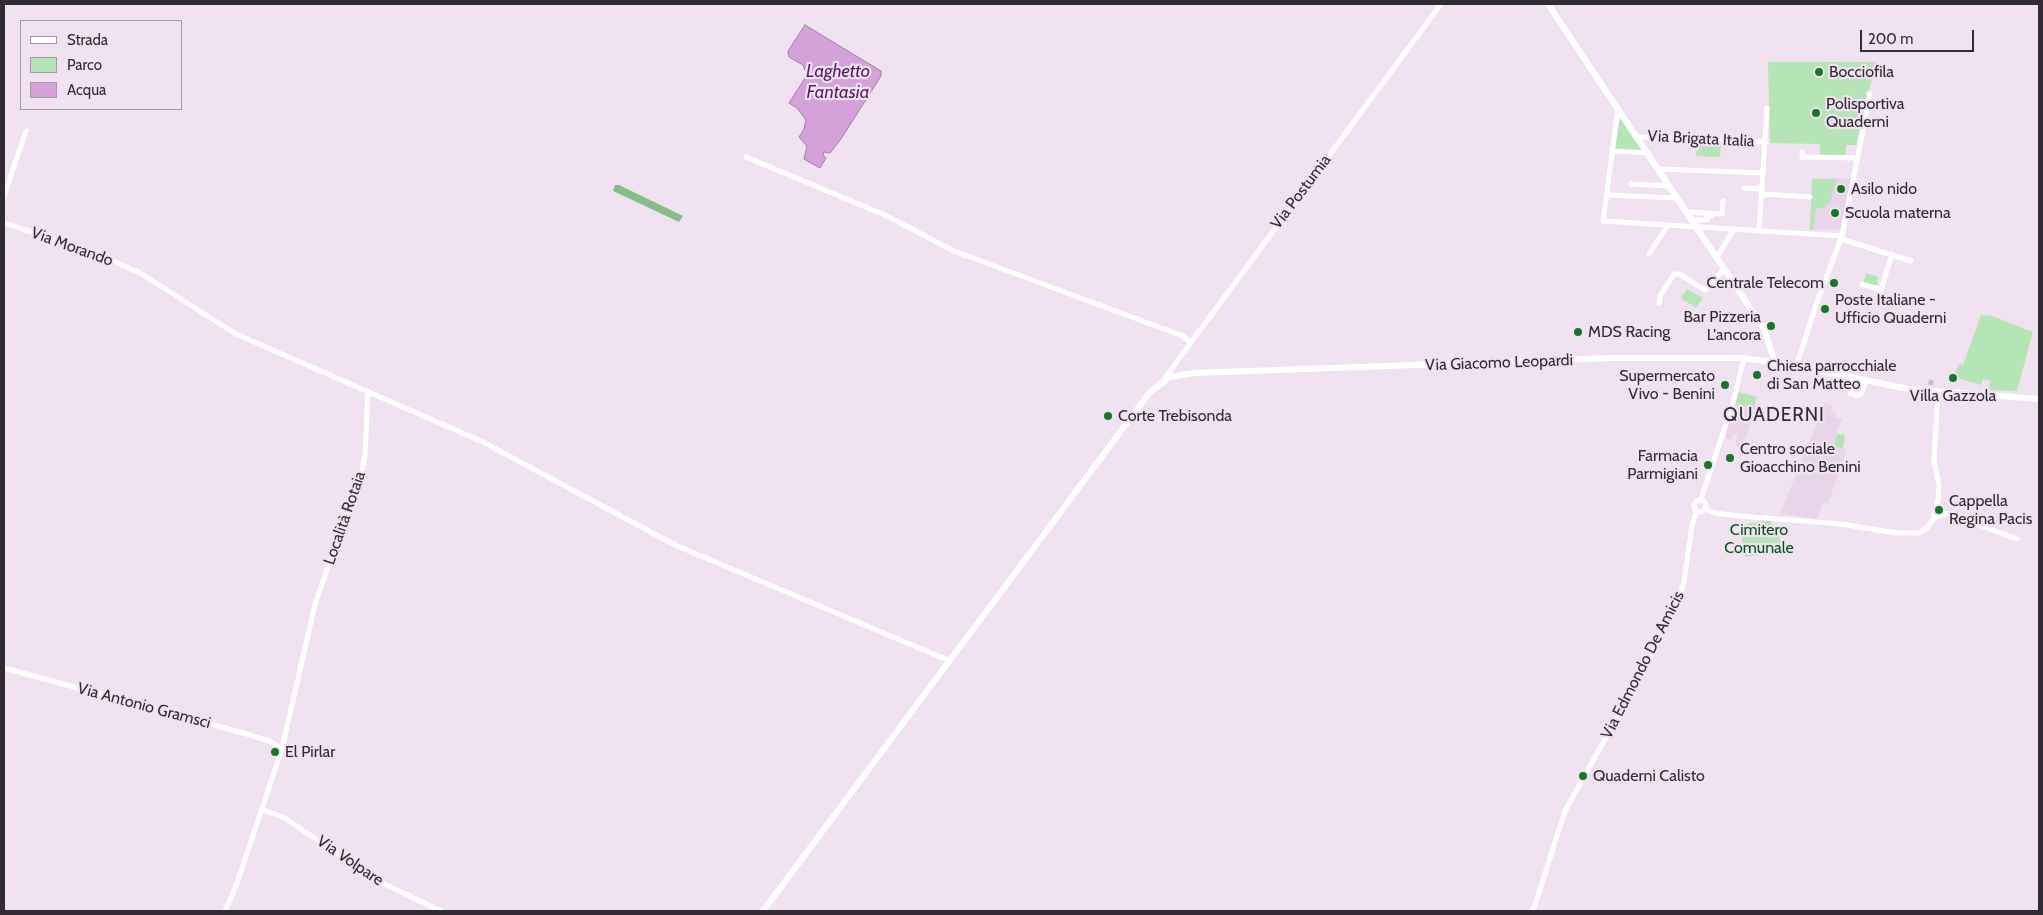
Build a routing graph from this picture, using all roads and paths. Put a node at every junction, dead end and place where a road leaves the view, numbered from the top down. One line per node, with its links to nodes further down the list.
1 (1441, 4): 41 (street, Via Postumia)
2 (1548, 4): 4 (main road)
3 (1870, 94): 13 (street)
4 (1618, 108): 7 (main road); 9 (street)
5 (1767, 108): 8 (street)
6 (26, 131): 21 (street)
7 (1637, 137): 8 (street, Via Brigata Italia); 11 (main road)
8 (1766, 142): 15 (street)
9 (1613, 151): 11 (street); 20 (street)
10 (1802, 152): 13 (street)
11 (1648, 153): 14 (main road)
12 (746, 157): 41 (street)
13 (1857, 158): 33 (street)
14 (1658, 169): 15 (street); 17 (main road)
15 (1763, 173): 19 (street)
16 (1630, 184): 17 (street)
17 (1669, 186): 23 (main road)
18 (1744, 188): 19 (street)
19 (1762, 191): 22 (street); 32 (street)
20 (1607, 195): 23 (street); 29 (street)
21 (4, 196)
22 (1810, 197)
23 (1677, 198): 25 (main road)
24 (1723, 201): 25 (street)
25 (1686, 212): 27 (main road)
26 (1724, 217): 27 (street)
27 (1692, 220): 30 (main road)
28 (4, 223): 48 (street, Via Morando)
29 (1668, 225): 30 (street); 34 (street)
30 (1697, 227): 31 (street); 36 (main road)
31 (1734, 229): 32 (street); 36 (street)
32 (1759, 231): 33 (street)
33 (1842, 238): 35 (street); 44 (street)
34 (1649, 254)
35 (1892, 254): 37 (street); 39 (street)
36 (1717, 257): 38 (main road)
37 (1911, 261)
38 (1724, 269): 40 (street); 43 (main road)
39 (1862, 284)
40 (1660, 303)
41 (1190, 342): 46 (street, Via Postumia)
42 (1744, 358): 43 (main road, Via Giacomo Leopardi); 46 (main road, Via Giacomo Leopardi); 51 (street)
43 (1775, 362): 44 (main road, Via Giacomo Leopardi)
44 (1796, 367): 45 (main road, Via Giacomo Leopardi)
45 (1852, 379): 47 (main road, Via Giacomo Leopardi); 47 (street)
46 (1162, 382): 56 (main road)
47 (1865, 382): 49 (main road, Via Giacomo Leopardi)
48 (368, 391): 56 (street); 58 (street, Località Rotaia)
49 (1938, 392): 50 (main road, Via Giacomo Leopardi); 52 (street)
50 (2039, 399)
51 (1700, 500): 53 (street); 54 (street, Via Edmondo De Amicis)
52 (1938, 508): 53 (street); 55 (street)
53 (1705, 509): 54 (street)
54 (1697, 511): 63 (street, Via Edmondo De Amicis)
55 (2017, 539)
56 (950, 661): 62 (main road)
57 (4, 668): 58 (street, Via Antonio Gramsci)
58 (282, 749): 59 (street)
59 (261, 810): 60 (street); 61 (street, Via Volpare)
60 (225, 911)
61 (441, 911)
62 (763, 911)
63 (1533, 911)

